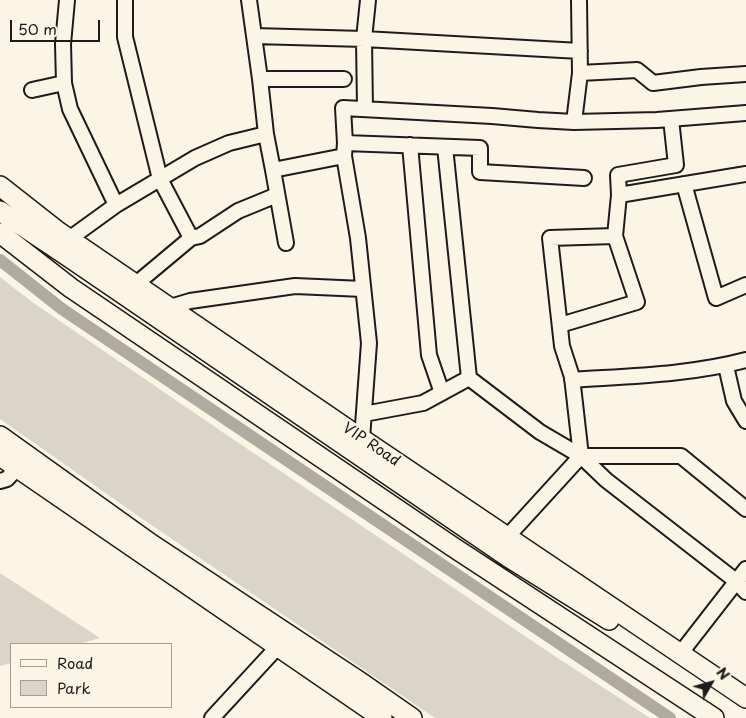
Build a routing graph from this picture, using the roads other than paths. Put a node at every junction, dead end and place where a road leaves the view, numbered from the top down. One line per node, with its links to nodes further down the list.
1 (67, 0): 13 (street)
2 (125, 0): 26 (street)
3 (249, 0): 6 (street)
4 (368, 0): 7 (street)
5 (579, 0): 8 (street)
6 (254, 36): 7 (street); 11 (street)
7 (364, 39): 8 (street); 15 (street)
8 (580, 50): 9 (street)
9 (580, 73): 10 (street); 18 (street)
10 (746, 74)
11 (260, 79): 12 (street); 19 (street)
12 (344, 80)
13 (64, 83): 14 (street); 31 (street)
14 (32, 90)
15 (364, 109): 18 (street); 22 (street)
16 (746, 113): 17 (street)
17 (671, 119): 18 (street); 30 (street)
18 (574, 122)
19 (266, 134): 23 (street); 26 (street)
20 (410, 145): 21 (street); 22 (street); 47 (street)
21 (446, 147): 25 (street); 45 (street)
22 (345, 149): 23 (street); 40 (street)
23 (272, 170): 29 (street)
24 (746, 174): 27 (street)
25 (584, 178)
26 (160, 179): 31 (street); 35 (street)
27 (684, 184): 30 (street); 39 (street)
28 (0, 186): 36 (street, VIP Road)
29 (277, 195): 35 (street); 37 (street)
30 (619, 195): 34 (street)
31 (116, 205): 36 (street)
32 (0, 210): 64 (street, VIP Road)
33 (0, 233): 68 (street)
34 (615, 236): 42 (street); 42 (street)
35 (190, 238): 38 (street)
36 (69, 239): 38 (street, VIP Road)
37 (286, 242)
38 (136, 284): 41 (street, VIP Road)
39 (746, 285)
40 (363, 289): 41 (street); 48 (street)
41 (170, 307): 51 (street, VIP Road)
42 (560, 325): 46 (street)
43 (746, 360): 44 (street)
44 (726, 366): 46 (street); 49 (street)
45 (469, 378): 47 (street); 53 (street)
46 (572, 380): 53 (street)
47 (442, 393): 48 (street)
48 (364, 414): 51 (street)
49 (746, 422)
50 (0, 436): 61 (street)
51 (362, 439): 57 (street, VIP Road)
52 (0, 456): 54 (street)
53 (581, 456): 56 (street); 57 (street); 59 (street)
54 (18, 468): 55 (street); 61 (street)
55 (0, 481)
56 (746, 509)
57 (508, 537): 62 (street, VIP Road)
58 (746, 569): 59 (street)
59 (736, 581): 60 (street); 62 (street)
60 (746, 592)
61 (283, 640): 65 (street); 66 (street); 67 (street)
62 (680, 654): 63 (street, VIP Road)
63 (746, 698)
64 (746, 706)
65 (212, 718)
66 (382, 718)
67 (412, 718)
68 (714, 718)

